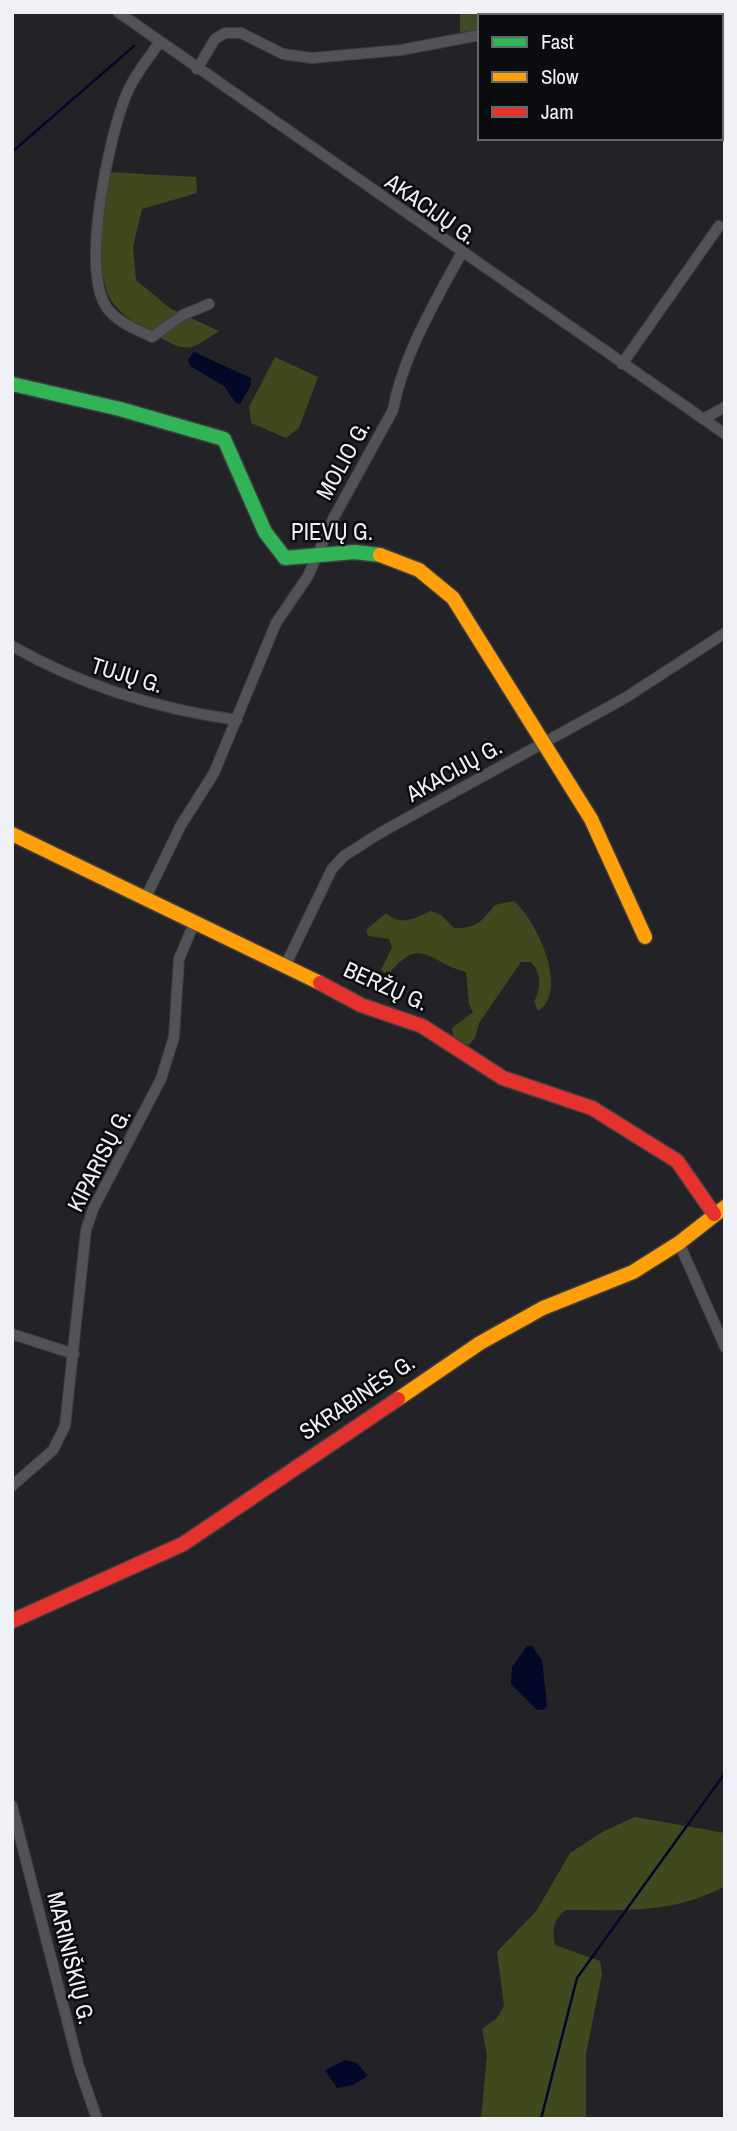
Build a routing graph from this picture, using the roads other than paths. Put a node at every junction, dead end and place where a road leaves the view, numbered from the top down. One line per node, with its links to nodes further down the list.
1 (118, 12): 3 (street, AKACIJŲ G.)
2 (478, 35): 4 (street)
3 (159, 43): 4 (street, AKACIJŲ G.); 7 (street)
4 (197, 69): 6 (street, AKACIJŲ G.)
5 (719, 226): 8 (street)
6 (461, 254): 8 (street, AKACIJŲ G.); 13 (street, MOLIO G.)
7 (209, 304)
8 (622, 364): 11 (street, AKACIJŲ G.)
9 (12, 384): 13 (street, PIEVŲ G.)
10 (725, 407): 11 (street)
11 (703, 419): 12 (street, AKACIJŲ G.)
12 (725, 433)
13 (316, 556): 16 (street, MOLIO G.); 17 (street, PIEVŲ G.)
14 (725, 633): 17 (street, AKACIJŲ G.)
15 (12, 646): 16 (street, TUJŲ G.)
16 (237, 720): 19 (street, MOLIO G.)
17 (545, 742): 21 (street, PIEVŲ G.); 22 (street, AKACIJŲ G.)
18 (12, 834): 19 (street, BERŽŲ G.)
19 (145, 899): 20 (street, BERŽŲ G.)
20 (195, 922): 22 (street, BERŽŲ G.); 27 (street, KIPARISŲ G.)
21 (645, 937)
22 (286, 964): 23 (street, BERŽŲ G.)
23 (719, 1210): 24 (street, SKRABINĖS G.)
24 (678, 1243): 26 (street); 29 (street, SKRABINĖS G.)
25 (12, 1334): 27 (street)
26 (725, 1347)
27 (74, 1354): 28 (street, KIPARISŲ G.)
28 (12, 1486)
29 (12, 1621)
30 (12, 1805): 31 (street, MARINIŠKIŲ G.)
31 (97, 2119)

